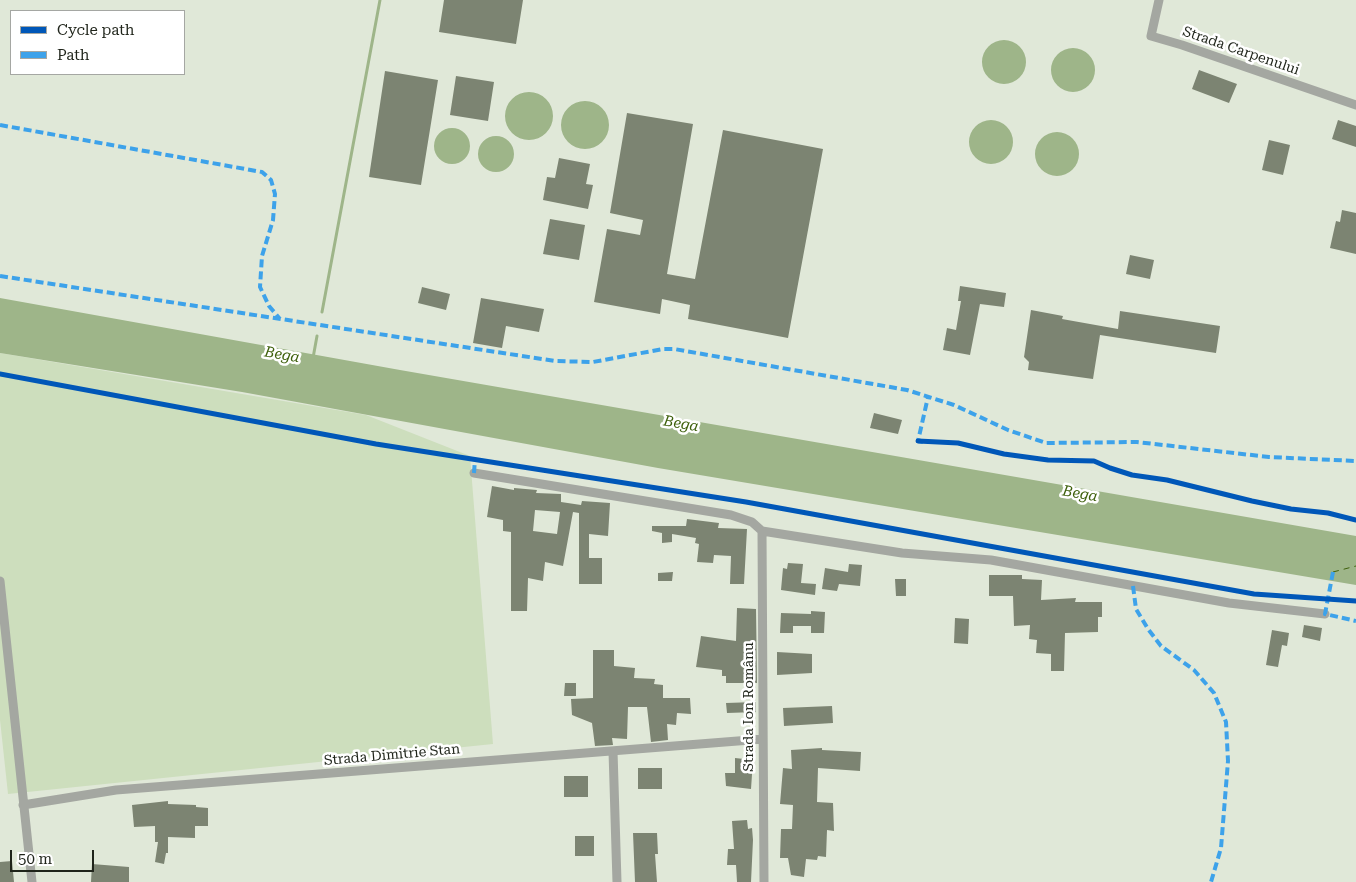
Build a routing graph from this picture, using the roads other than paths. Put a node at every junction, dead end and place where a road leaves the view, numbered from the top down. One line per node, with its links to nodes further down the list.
1 (1158, 0): 2 (street, Strada Carpenului)
2 (1356, 105)
3 (474, 473): 4 (street)
4 (762, 531): 6 (street); 7 (street, Strada Ion Românu)
5 (0, 581): 9 (street)
6 (1325, 614)
7 (764, 739): 8 (street, Strada Dimitrie Stan); 12 (street, Strada Ion Românu)
8 (613, 751): 9 (street, Strada Dimitrie Stan); 11 (street)
9 (23, 805): 10 (street)
10 (32, 882)
11 (617, 882)
12 (764, 882)

